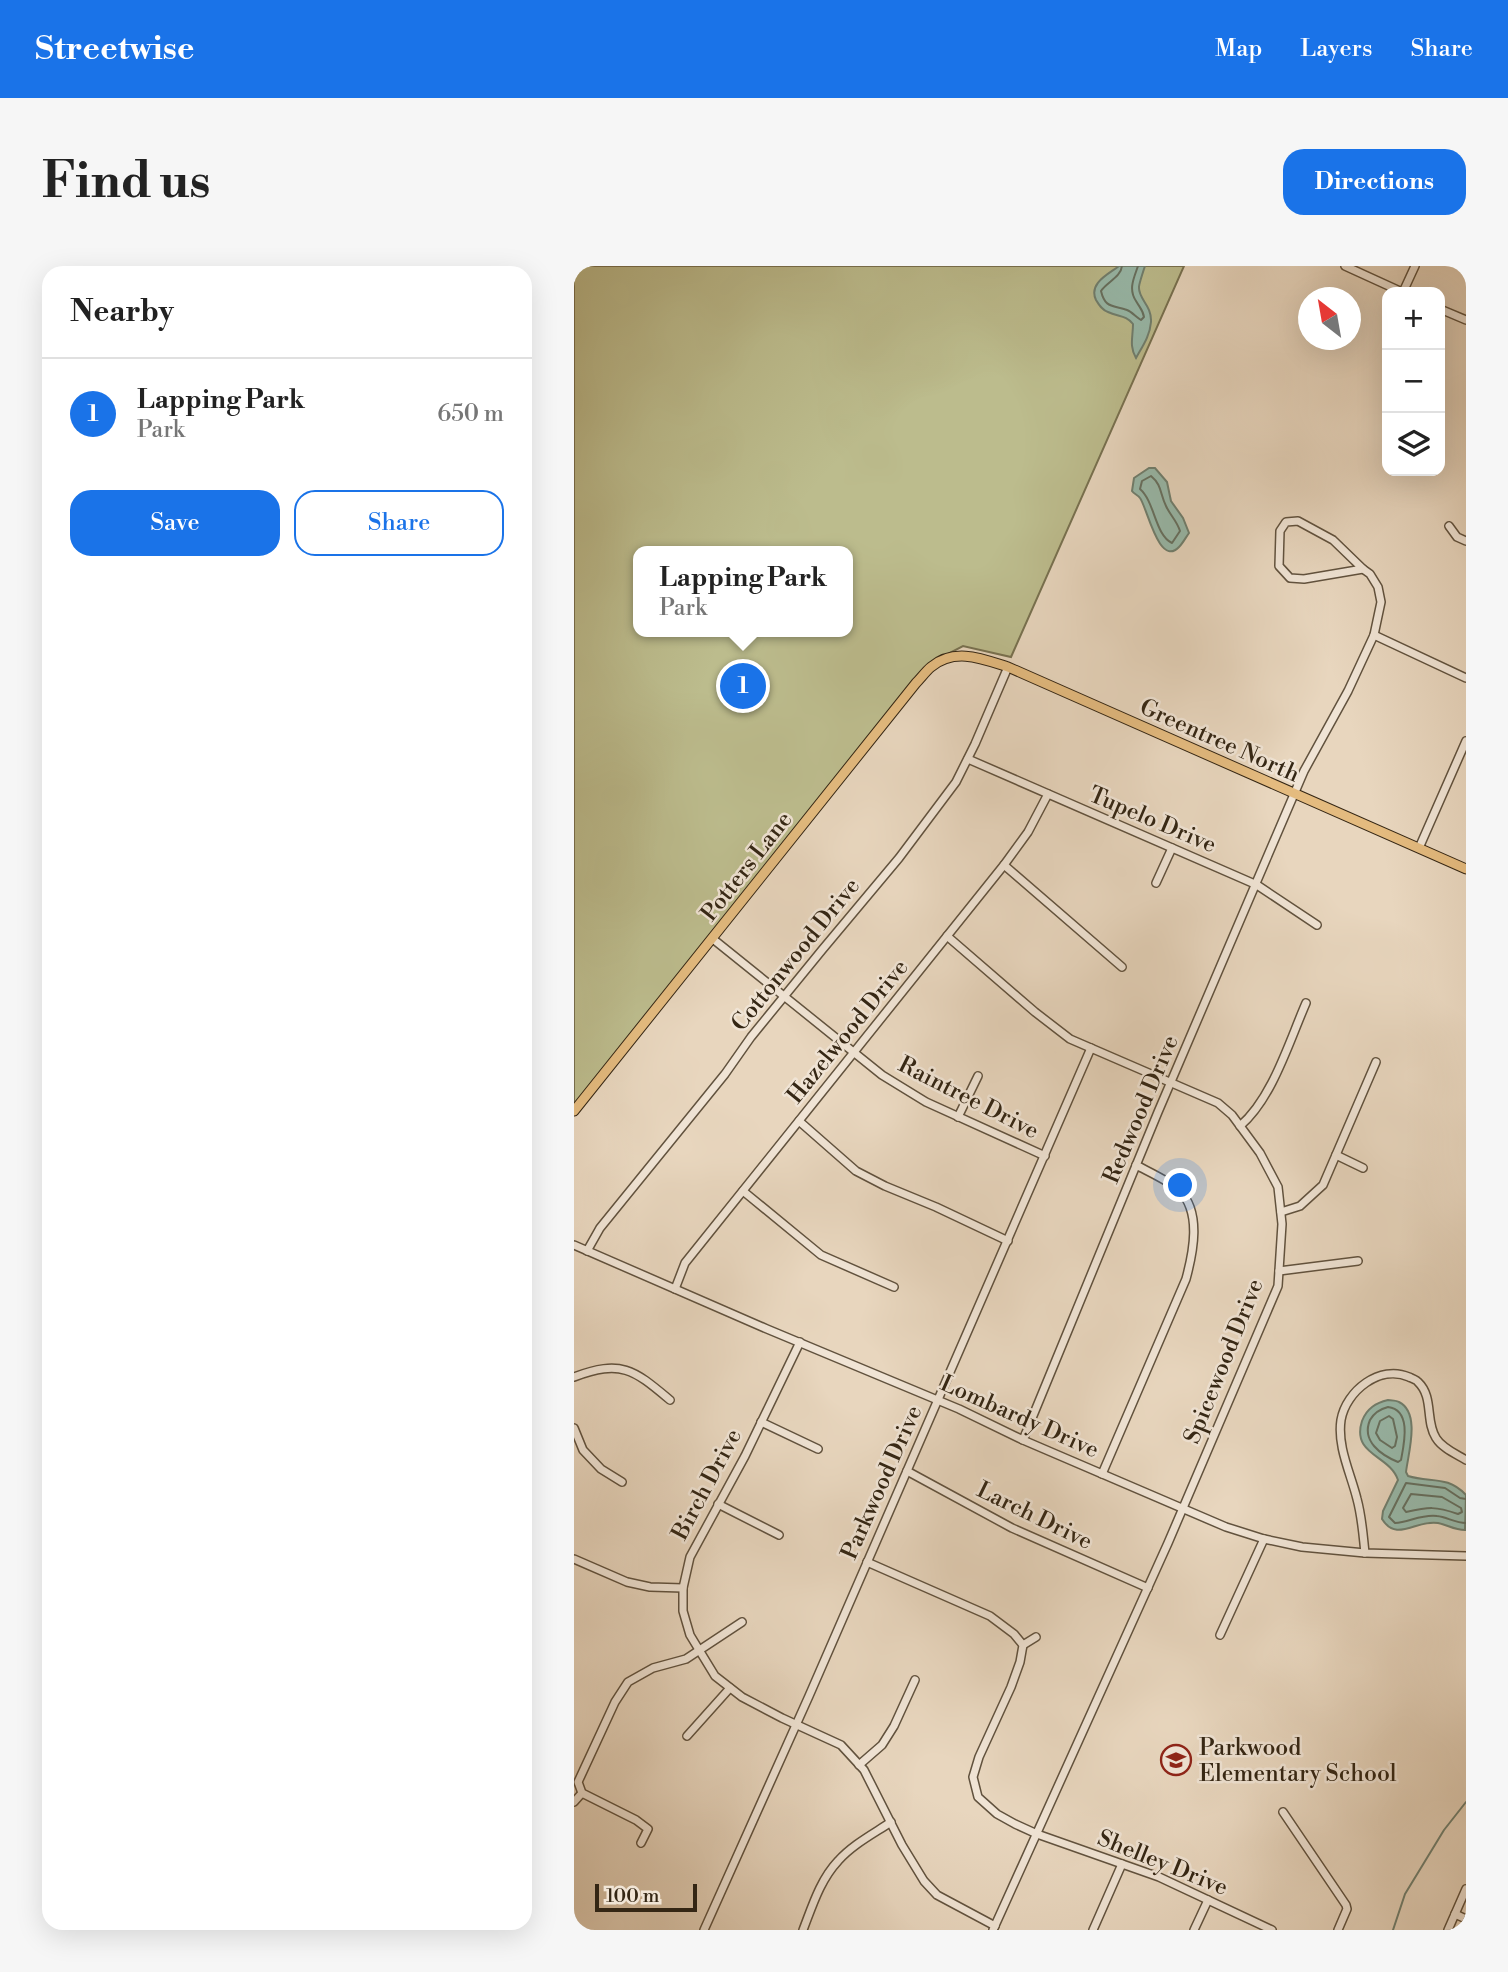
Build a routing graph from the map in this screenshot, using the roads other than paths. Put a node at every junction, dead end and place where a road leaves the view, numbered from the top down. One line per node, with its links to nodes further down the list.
1 (1345, 266): 3 (street)
2 (1415, 266): 4 (street)
3 (1392, 287)
4 (1405, 287)
5 (1445, 311): 6 (street)
6 (1466, 320)
7 (1449, 526): 8 (street)
8 (1466, 541)
9 (1363, 569): 9 (street, Redwood Drive); 10 (street, Redwood Drive)
10 (1374, 635): 13 (street); 17 (street, Redwood Drive)
11 (956, 656): 12 (main road, Greentree North); 26 (main road, Potters Lane)
12 (1008, 667): 15 (street, Cottonwood Drive); 17 (main road, Greentree North)
13 (1466, 678)
14 (1466, 741): 19 (street)
15 (968, 759): 16 (street, Tupelo Drive); 28 (street, Cottonwood Drive)
16 (1048, 794): 18 (street, Tupelo Drive); 20 (street, Hazelwood Drive)
17 (1294, 794): 19 (main road, Greentree North); 23 (street, Redwood Drive)
18 (1172, 848): 22 (street); 23 (street, Tupelo Drive)
19 (1419, 848): 21 (main road, Greentree North)
20 (1004, 865): 25 (street, Hazelwood Drive); 27 (street)
21 (1466, 869)
22 (1156, 883)
23 (1257, 885): 24 (street, Tupelo Drive); 34 (street, Redwood Drive)
24 (1317, 925)
25 (947, 936): 30 (street, Spicewood Drive); 31 (street, Hazelwood Drive)
26 (713, 939): 28 (street, Raintree Drive); 35 (main road, Potters Lane)
27 (1122, 967)
28 (784, 996): 31 (street, Raintree Drive); 47 (street, Cottonwood Drive)
29 (1306, 1003): 38 (street)
30 (1091, 1048): 34 (street, Spicewood Drive); 40 (street, Parkwood Drive)
31 (854, 1052): 36 (street, Raintree Drive); 37 (street, Hazelwood Drive)
32 (1377, 1062): 39 (street)
33 (978, 1076): 36 (street)
34 (1171, 1083): 38 (street, Spicewood Drive); 41 (street, Redwood Drive)
35 (574, 1111)
36 (958, 1117): 40 (street, Raintree Drive)
37 (799, 1121): 43 (street, Hazelwood Drive); 45 (street)
38 (1240, 1126): 44 (street, Spicewood Drive)
39 (1336, 1155): 42 (street); 44 (street)
40 (1045, 1156): 45 (street, Parkwood Drive)
41 (1136, 1165): 58 (street, Redwood Drive); 62 (street)
42 (1363, 1168)
43 (743, 1191): 50 (street); 51 (street, Hazelwood Drive)
44 (1281, 1212): 49 (street, Spicewood Drive)
45 (1008, 1241): 55 (street, Parkwood Drive)
46 (574, 1245): 47 (street, Lombardy Drive)
47 (587, 1251): 51 (street, Lombardy Drive)
48 (1358, 1261): 49 (street)
49 (1279, 1271): 65 (street, Spicewood Drive)
50 (894, 1287)
51 (675, 1289): 52 (street, Lombardy Drive)
52 (800, 1342): 55 (street, Lombardy Drive); 56 (street, Birch Drive)
53 (574, 1377): 54 (street)
54 (670, 1401)
55 (938, 1401): 58 (street, Lombardy Drive); 61 (street, Parkwood Drive)
56 (761, 1422): 59 (street); 64 (street, Birch Drive)
57 (574, 1428): 63 (street)
58 (1023, 1440): 62 (street, Lombardy Drive)
59 (818, 1449)
60 (1466, 1460): 68 (street)
61 (907, 1471): 71 (street, Parkwood Drive); 73 (street, Larch Drive)
62 (1102, 1474): 65 (street, Lombardy Drive)
63 (622, 1482)
64 (718, 1504): 66 (street); 72 (street, Birch Drive)
65 (1183, 1508): 67 (street, Lombardy Drive); 73 (street, Spicewood Drive)
66 (779, 1535)
67 (1264, 1539): 68 (street, Lombardy Drive); 75 (street)
68 (1365, 1553): 69 (street, Lombardy Drive)
69 (1466, 1556)
70 (574, 1559): 72 (street)
71 (867, 1562): 77 (street); 81 (street, Parkwood Drive)
72 (683, 1588): 78 (street, Birch Drive)
73 (1148, 1588): 88 (street, Spicewood Drive)
74 (743, 1622): 78 (street)
75 (1220, 1635)
76 (1036, 1637): 77 (street)
77 (1023, 1645): 88 (street, Shelley Drive)
78 (699, 1650): 80 (street, Birch Drive); 84 (street)
79 (915, 1680): 83 (street)
80 (730, 1688): 81 (street, Birch Drive); 82 (street)
81 (796, 1724): 83 (street, Birch Drive); 96 (street, Parkwood Drive)
82 (687, 1736)
83 (859, 1765): 87 (street, Birch Drive)
84 (582, 1793): 85 (street); 89 (street)
85 (574, 1802)
86 (1283, 1812): 101 (street)
87 (891, 1822): 95 (street, Birch Drive); 97 (street)
88 (1037, 1834): 90 (street, Shelley Drive); 95 (street, Spicewood Drive)
89 (641, 1843)
90 (1122, 1864): 92 (street, Shelley Drive); 98 (street)
91 (1466, 1889): 93 (street)
92 (1208, 1900): 99 (street); 100 (street, Shelley Drive)
93 (1455, 1914): 94 (street); 102 (street)
94 (1466, 1919)
95 (994, 1928)
96 (704, 1930)
97 (803, 1930)
98 (1093, 1930)
99 (1194, 1930)
100 (1272, 1930)
101 (1338, 1930)
102 (1448, 1930)

